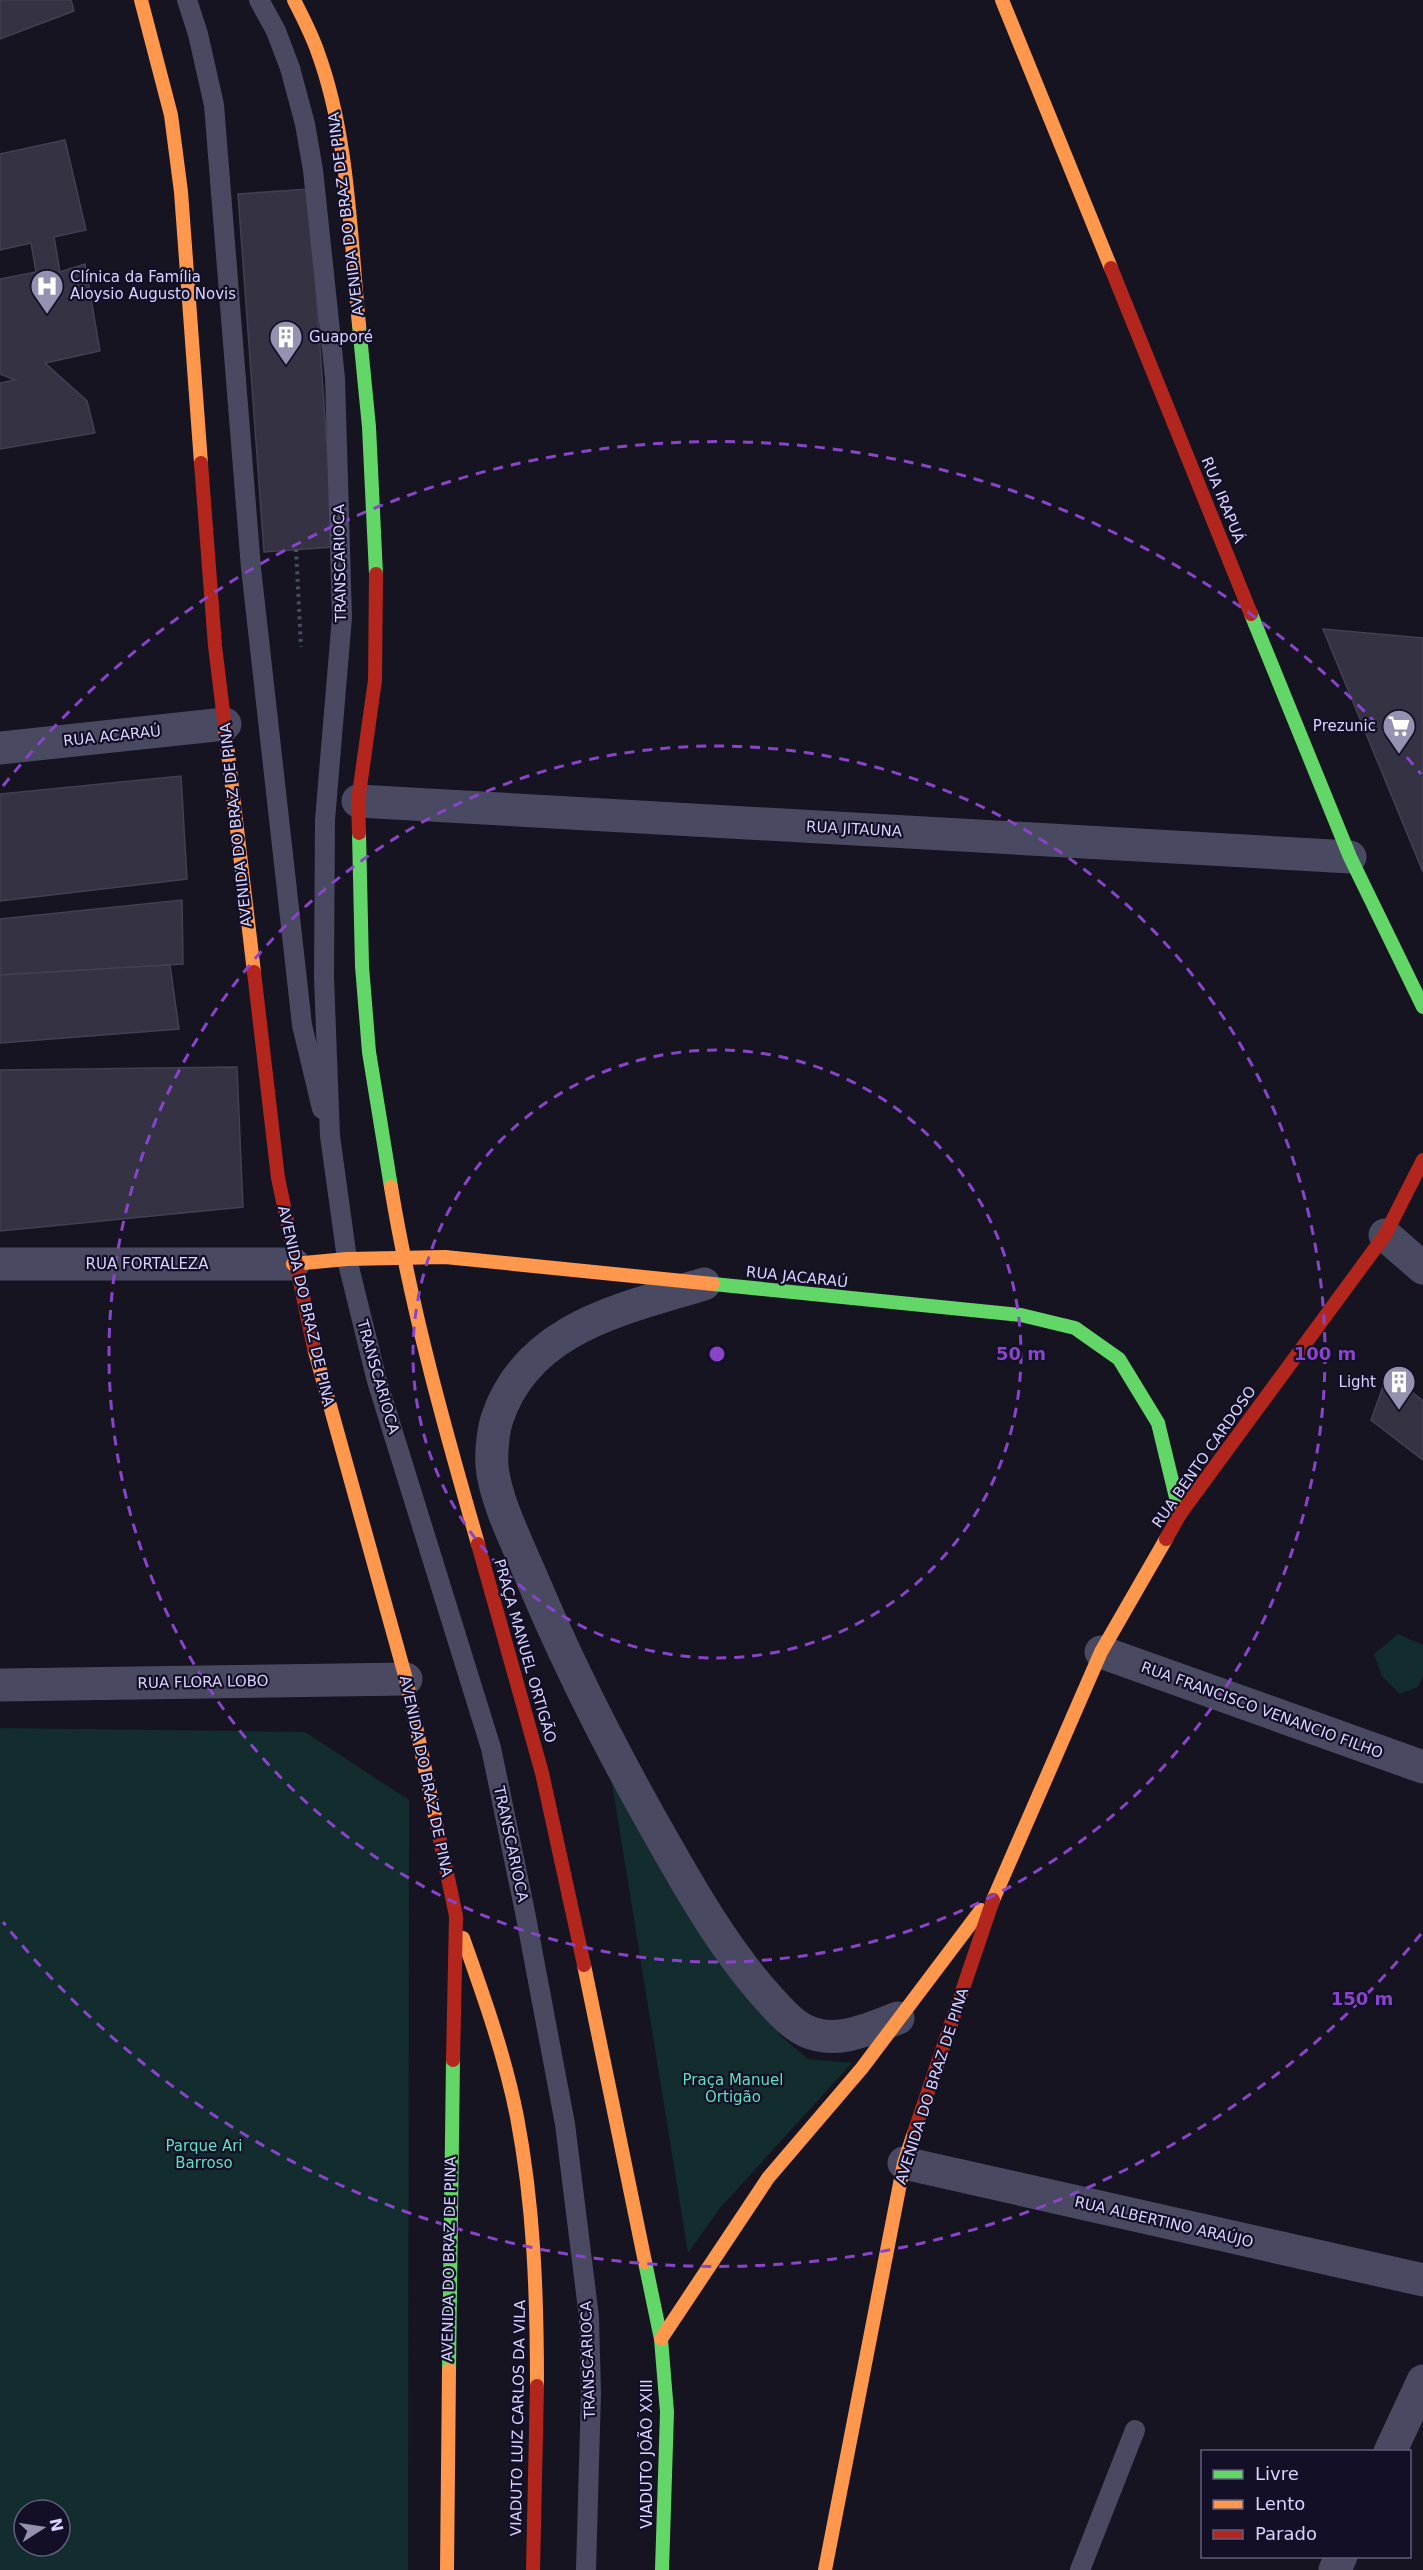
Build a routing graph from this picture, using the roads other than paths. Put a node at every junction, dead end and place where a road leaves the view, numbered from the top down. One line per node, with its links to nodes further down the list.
1 (141, 0): 6 (main road, AVENIDA DO BRAZ DE PINA)
2 (187, 0): 11 (lane, TRANSCARIOCA)
3 (259, 0): 11 (lane, TRANSCARIOCA)
4 (294, 0): 8 (main road, AVENIDA DO BRAZ DE PINA)
5 (1002, 0): 9 (main road, RUA IRAPUÁ)
6 (225, 724): 7 (street, RUA ACARAÚ); 17 (main road, AVENIDA DO BRAZ DE PINA)
7 (0, 748)
8 (358, 801): 9 (street, RUA JITAUNA); 14 (main road, AVENIDA DO BRAZ DE PINA)
9 (1350, 857): 10 (main road, RUA IRAPUÁ)
10 (1423, 1007)
11 (330, 1136): 15 (lane, TRANSCARIOCA)
12 (1423, 1160): 13 (main road, RUA BENTO CARDOSO)
13 (1384, 1235): 18 (street); 20 (main road, RUA BENTO CARDOSO)
14 (403, 1257): 15 (main road, RUA JACARAÚ); 19 (main road, RUA JACARAÚ); 30 (main road, PRAÇA MANUEL ORTIGÃO)
15 (347, 1259): 17 (main road, RUA JACARAÚ); 36 (lane, TRANSCARIOCA)
16 (0, 1264): 17 (street, RUA FORTALEZA)
17 (293, 1264): 22 (main road, AVENIDA DO BRAZ DE PINA)
18 (1423, 1268)
19 (704, 1284): 20 (main road, RUA JACARAÚ); 27 (street)
20 (1180, 1514): 21 (main road, RUA BENTO CARDOSO)
21 (1101, 1652): 24 (street, RUA FRANCISCO VENANCIO FILHO); 25 (main road, RUA BENTO CARDOSO)
22 (406, 1679): 23 (street, RUA FLORA LOBO); 26 (main road, AVENIDA DO BRAZ DE PINA)
23 (0, 1685)
24 (1423, 1767)
25 (997, 1889): 27 (main road); 28 (main road, AVENIDA DO BRAZ DE PINA)
26 (456, 1916): 34 (main road, AVENIDA DO BRAZ DE PINA); 35 (main road, VIADUTO LUIZ CARLOS DA VILA)
27 (898, 2019): 30 (main road)
28 (904, 2163): 29 (street, RUA ALBERTINO ARAÚJO); 38 (main road, AVENIDA DO BRAZ DE PINA)
29 (1423, 2280)
30 (662, 2339): 37 (main road, VIADUTO JOÃO XXIII)
31 (1423, 2381): 33 (street)
32 (1135, 2430): 39 (lane)
33 (1390, 2450)
34 (447, 2570)
35 (533, 2570)
36 (586, 2570)
37 (662, 2570)
38 (825, 2570)
39 (1080, 2570)

